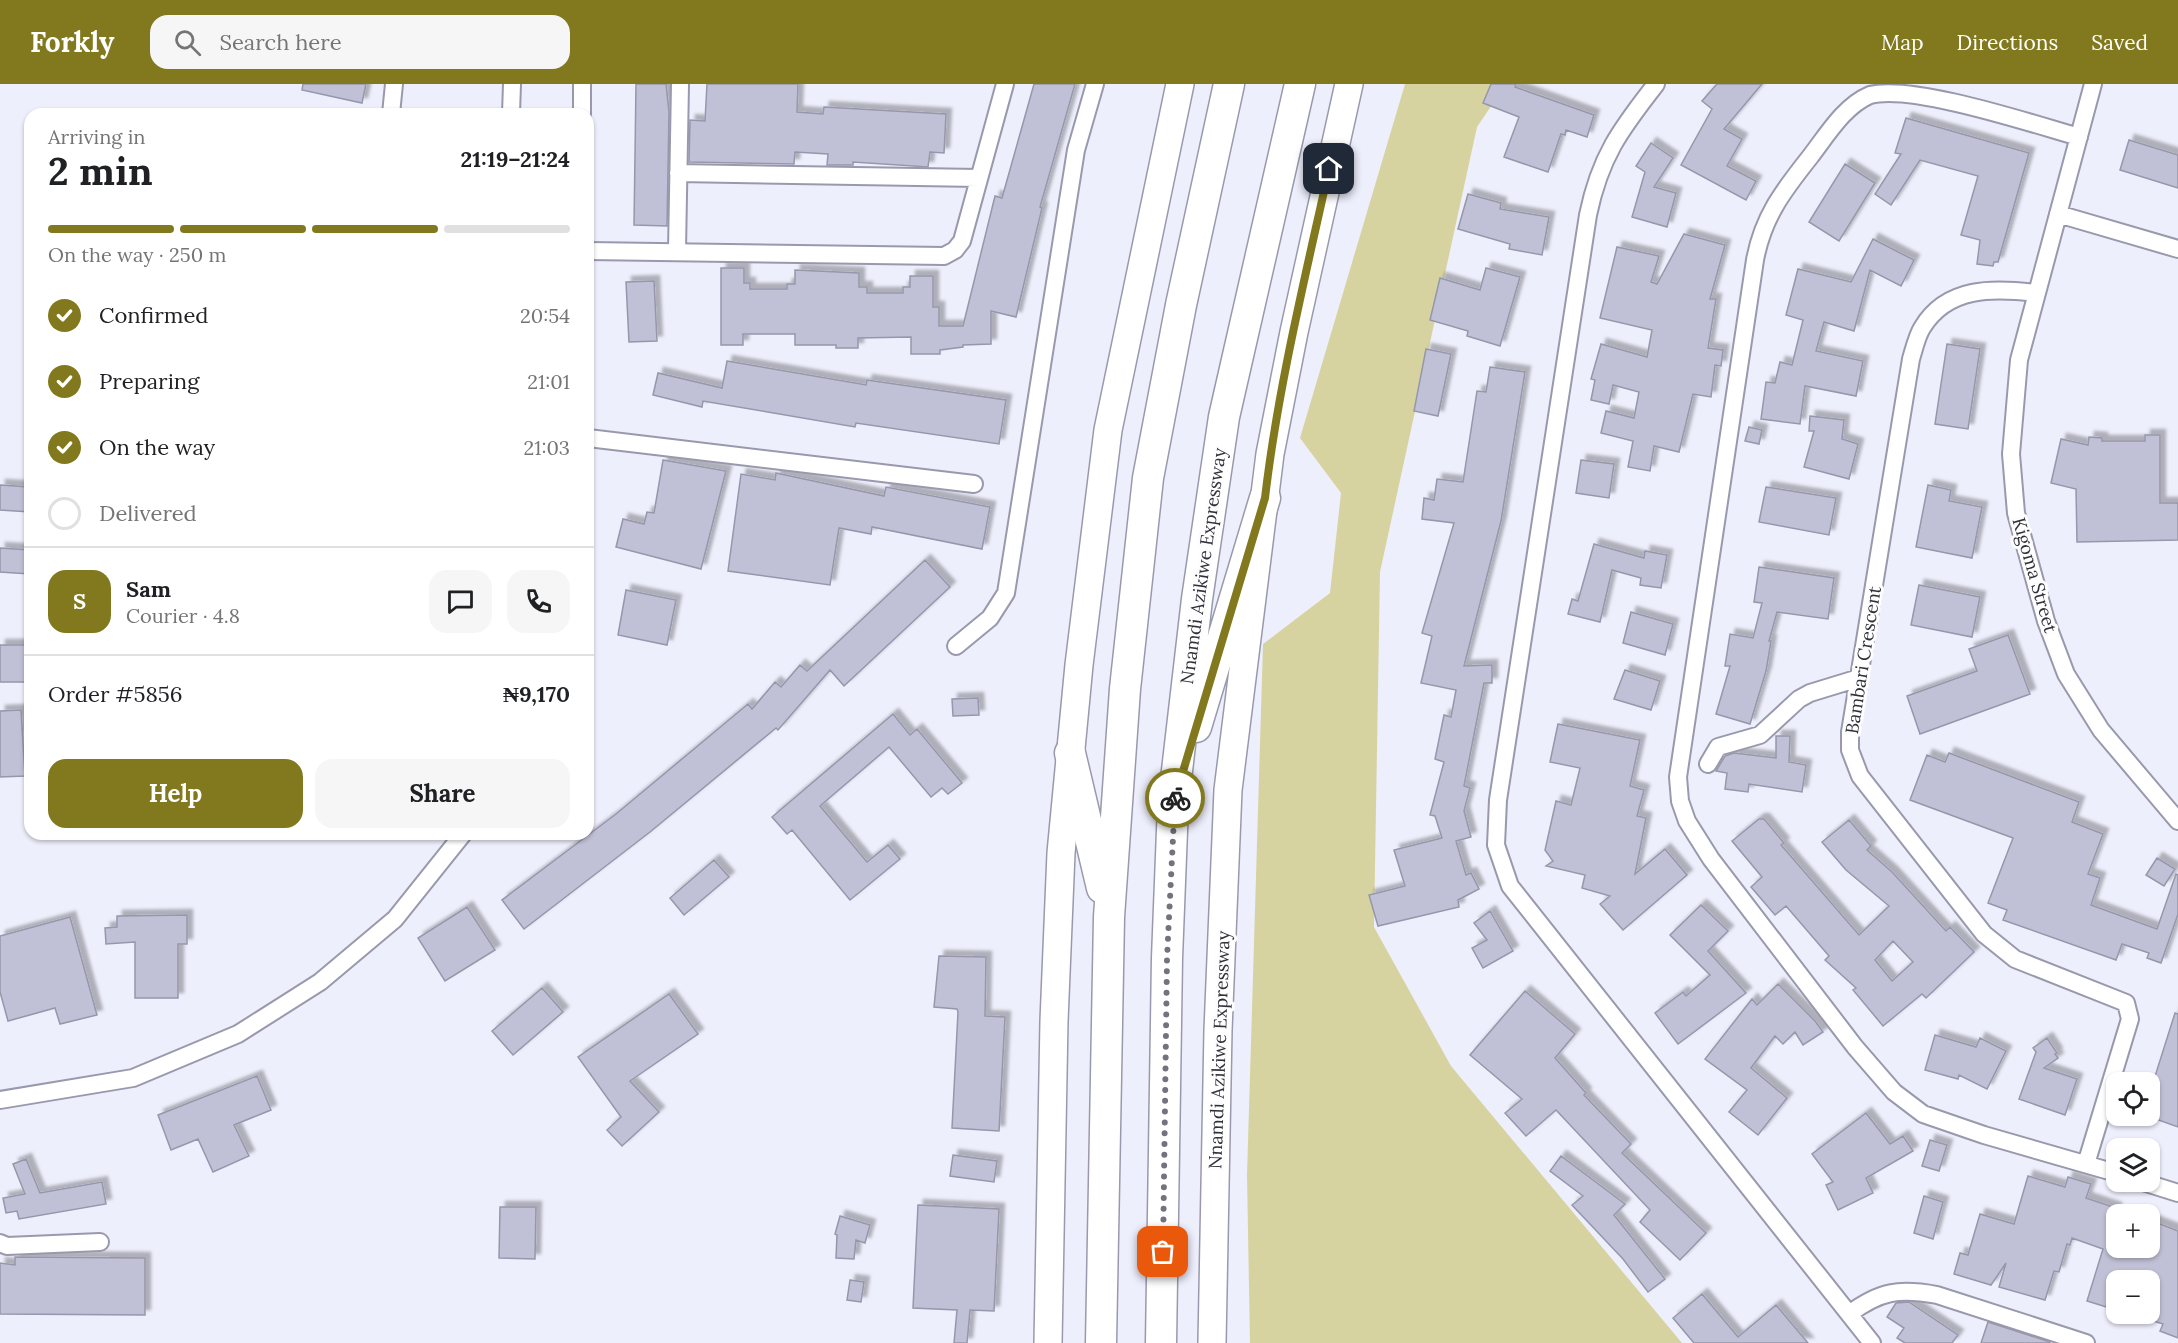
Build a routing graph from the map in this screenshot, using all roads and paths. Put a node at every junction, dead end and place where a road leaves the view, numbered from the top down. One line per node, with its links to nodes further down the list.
1 (394, 84): 13 (street)
2 (512, 84): 14 (street)
3 (582, 84): 15 (street)
4 (680, 84): 17 (street)
5 (1005, 84): 18 (street)
6 (1095, 84): 27 (street)
7 (1180, 84): 29 (highway)
8 (1229, 84): 34 (highway)
9 (1300, 84): 31 (highway, Nnamdi Azikiwe Expressway)
10 (1349, 84): 26 (highway, Nnamdi Azikiwe Expressway)
11 (1656, 84): 42 (street)
12 (2093, 84): 16 (street, Kigoma Street)
13 (392, 108)
14 (511, 108)
15 (582, 108)
16 (2079, 137): 19 (street, Kigoma Street); 36 (street)
17 (678, 173): 18 (street); 21 (street)
18 (979, 178): 21 (street)
19 (2058, 214): 20 (street); 23 (street, Kigoma Street)
20 (2178, 249)
21 (676, 250): 22 (street)
22 (594, 251)
23 (2036, 293): 28 (street, Bambari Crescent); 32 (street, Kigoma Street)
24 (594, 439): 25 (street)
25 (974, 484)
26 (1265, 498): 31 (highway); 46 (highway, Nnamdi Azikiwe Expressway)
27 (956, 646)
28 (1859, 678): 30 (street); 36 (street, Bambari Crescent)
29 (1070, 753): 34 (highway); 43 (highway)
30 (1708, 764)
31 (1173, 805): 45 (highway, Nnamdi Azikiwe Expressway)
32 (2178, 821)
33 (458, 840): 35 (street)
34 (1109, 917): 44 (highway)
35 (0, 1100)
36 (2086, 1164): 37 (street)
37 (2106, 1170)
38 (2160, 1187): 39 (street)
39 (2178, 1193)
40 (100, 1242): 41 (street)
41 (0, 1243)
42 (1849, 1314): 47 (street); 48 (street)
43 (1048, 1343)
44 (1101, 1343)
45 (1161, 1343)
46 (1212, 1343)
47 (1872, 1343)
48 (2086, 1343)

